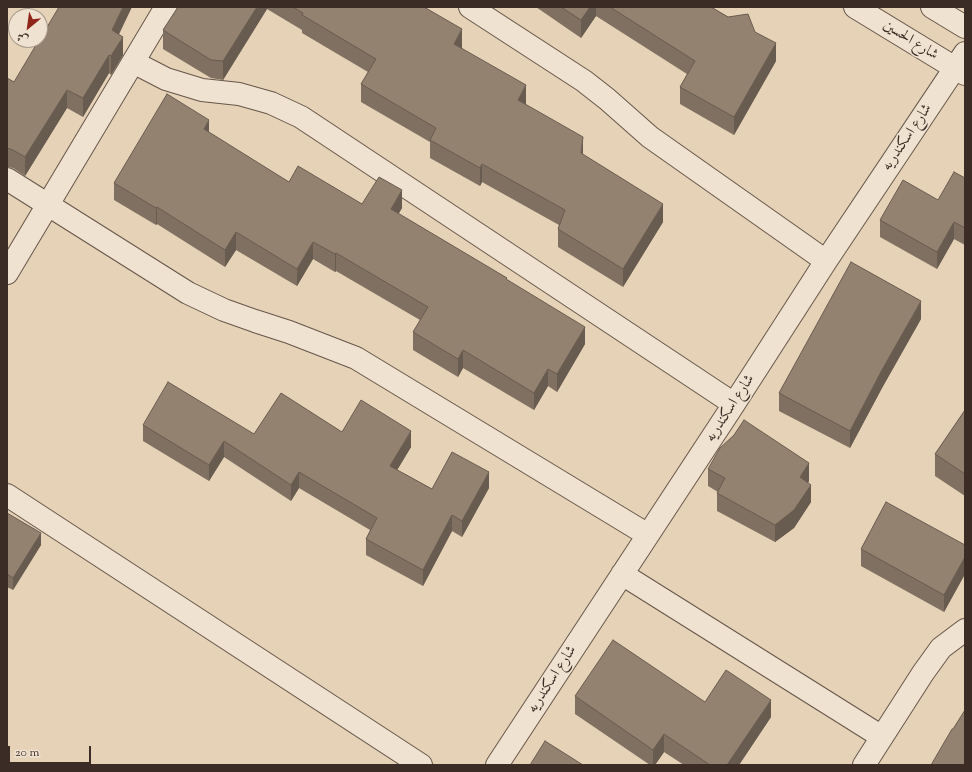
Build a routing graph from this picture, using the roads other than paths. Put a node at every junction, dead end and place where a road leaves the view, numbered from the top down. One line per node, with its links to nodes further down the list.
1 (166, 7): 6 (street)
2 (470, 7): 10 (street)
3 (855, 7): 7 (street, شارع الحسين)
4 (932, 7): 5 (street)
5 (965, 27)
6 (132, 62): 9 (street); 12 (street)
7 (962, 65): 10 (street, شارع اسكندريه)
8 (7, 179): 9 (street)
9 (48, 205): 11 (street); 14 (street)
10 (826, 261): 12 (street, شارع اسكندريه)
11 (7, 273)
12 (734, 404): 14 (street, شارع اسكندريه)
13 (7, 495): 18 (street)
14 (648, 535): 15 (street, شارع اسكندريه)
15 (622, 574): 17 (street); 19 (street, شارع اسكندريه)
16 (965, 630): 17 (street)
17 (882, 737): 20 (street)
18 (421, 765)
19 (497, 765)
20 (864, 765)

